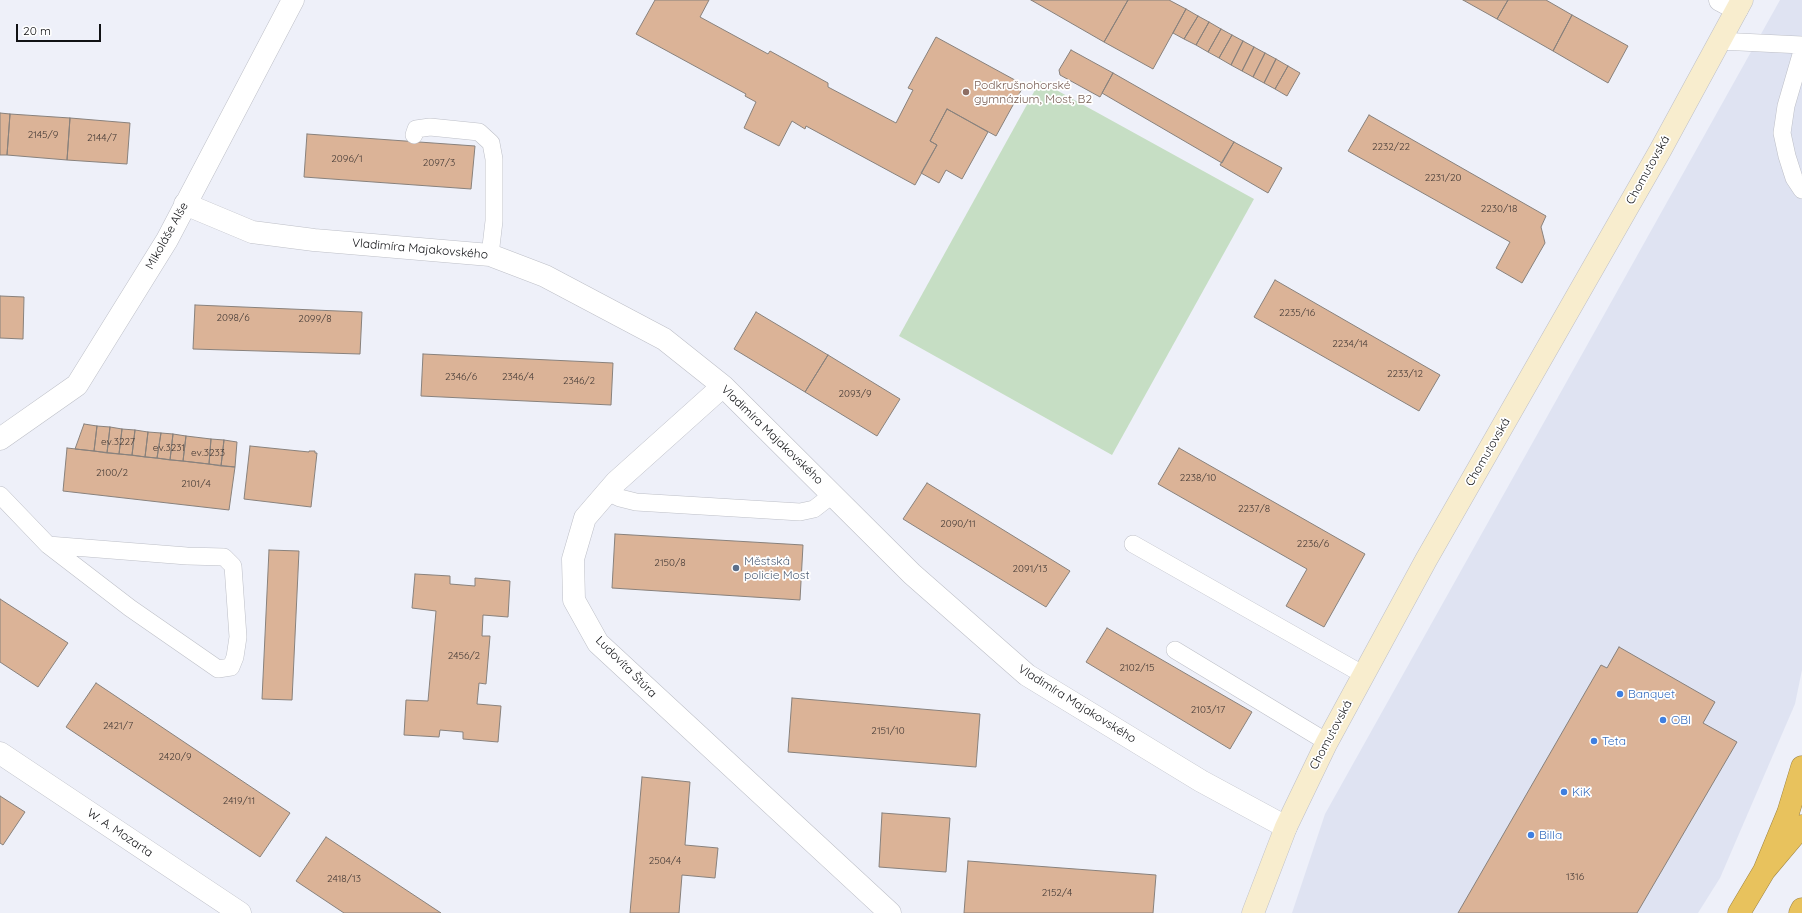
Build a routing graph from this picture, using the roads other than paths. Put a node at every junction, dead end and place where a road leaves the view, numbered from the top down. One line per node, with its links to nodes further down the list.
1 (293, 0): 8 (street, Mikoláše Alše)
2 (1733, 3): 3 (street, Chomutovská)
3 (1719, 41): 4 (lane); 18 (street, Chomutovská)
4 (1802, 45)
5 (1802, 51): 7 (lane)
6 (414, 135): 9 (lane)
7 (1802, 190)
8 (185, 204): 9 (street, Vladimíra Majakovského); 11 (street, Mikoláše Alše)
9 (490, 255): 10 (street, Vladimíra Majakovského)
10 (722, 386): 12 (street, Ludovíta Štúra); 14 (street, Vladimíra Majakovského)
11 (0, 439)
12 (607, 492): 14 (lane); 27 (street, Ludovíta Štúra)
13 (0, 495): 16 (lane)
14 (832, 495): 23 (street, Vladimíra Majakovského)
15 (1133, 544): 18 (lane)
16 (48, 545): 16 (lane)
17 (1175, 650): 19 (lane)
18 (1364, 675): 19 (street, Chomutovská)
19 (1327, 742): 23 (street, Chomutovská)
20 (0, 753): 26 (street, W. A. Mozarta)
21 (1802, 767): 24 (highway)
22 (1802, 826): 24 (highway)
23 (1286, 827): 28 (street, Chomutovská)
24 (1764, 871): 29 (highway)
25 (1802, 909): 30 (highway)
26 (240, 913)
27 (890, 913)
28 (1253, 913)
29 (1739, 913)
30 (1800, 913)

